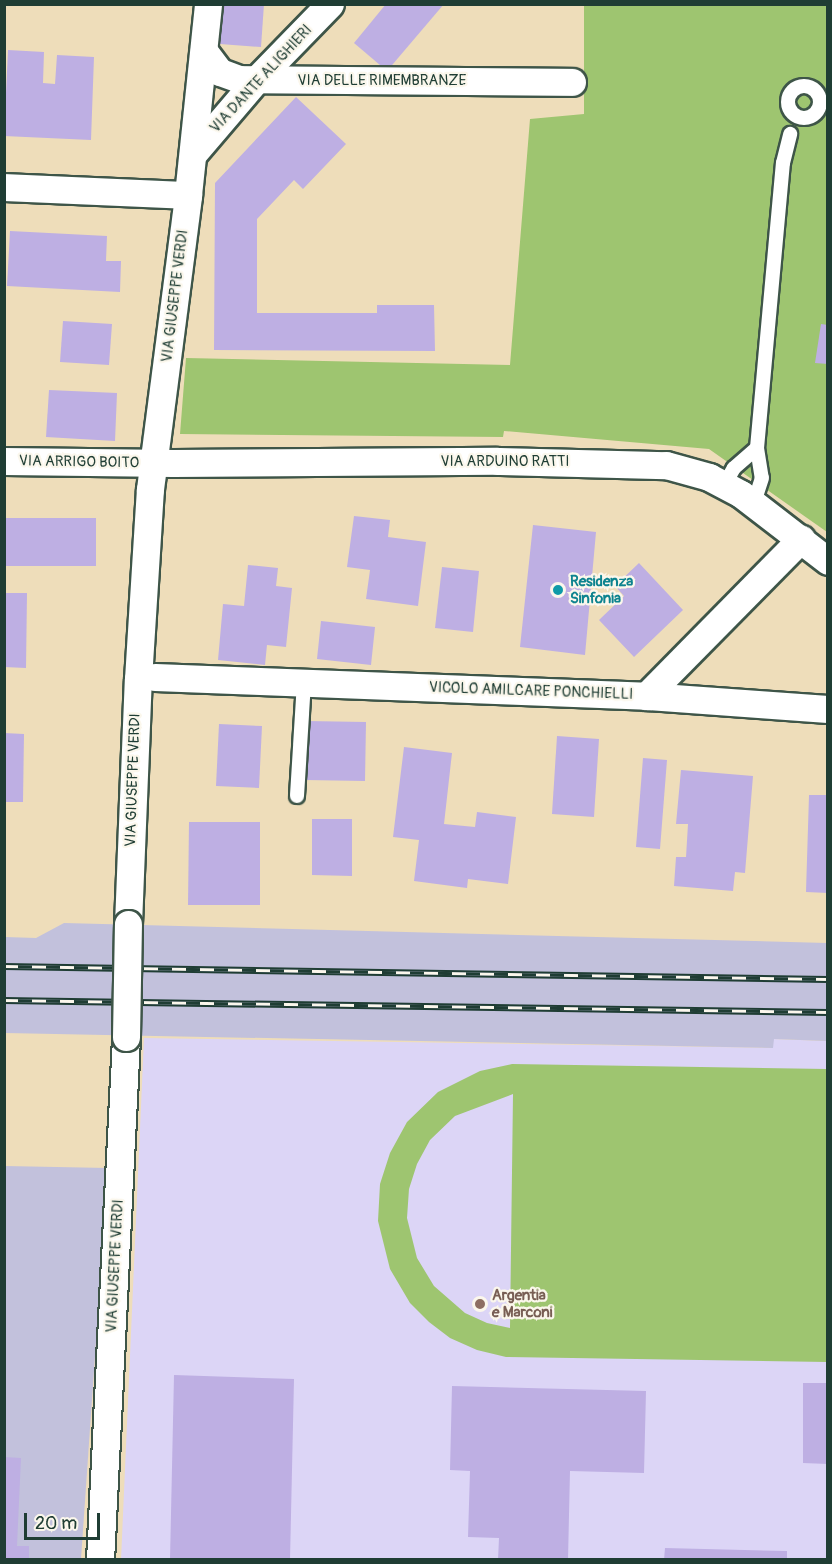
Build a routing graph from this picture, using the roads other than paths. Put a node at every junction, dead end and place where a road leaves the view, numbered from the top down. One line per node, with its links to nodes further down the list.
1 (208, 4): 3 (street, VIA GIUSEPPE VERDI)
2 (330, 4): 4 (street, VIA DANTE ALIGHIERI)
3 (204, 51): 4 (street, VIA DELLE RIMEMBRANZE); 9 (street, VIA GIUSEPPE VERDI)
4 (256, 80): 5 (street, VIA DELLE RIMEMBRANZE); 9 (street, VIA DANTE ALIGHIERI)
5 (572, 82)
6 (822, 92): 7 (lane); 8 (lane)
7 (824, 105): 8 (lane)
8 (798, 117): 12 (lane)
9 (193, 154): 11 (street, VIA GIUSEPPE VERDI)
10 (4, 187): 11 (street)
11 (188, 195): 14 (street, VIA GIUSEPPE VERDI)
12 (757, 448): 15 (lane); 16 (lane)
13 (4, 461): 14 (street, VIA ARRIGO BOITO)
14 (153, 463): 15 (street, VIA ARDUINO RATTI); 24 (street, VIA GIUSEPPE VERDI, bridge)
15 (725, 484): 16 (street, VIA ARDUINO RATTI)
16 (754, 502): 17 (street, VIA ARDUINO RATTI)
17 (801, 539): 18 (street, VIA ARDUINO RATTI); 21 (street, VICOLO AMILCARE PONCHIELLI)
18 (828, 561)
19 (155, 677): 20 (street, VICOLO AMILCARE PONCHIELLI)
20 (304, 682): 21 (street, VICOLO AMILCARE PONCHIELLI); 23 (lane)
21 (646, 696): 22 (street)
22 (828, 709)
23 (297, 796)
24 (100, 1560)

